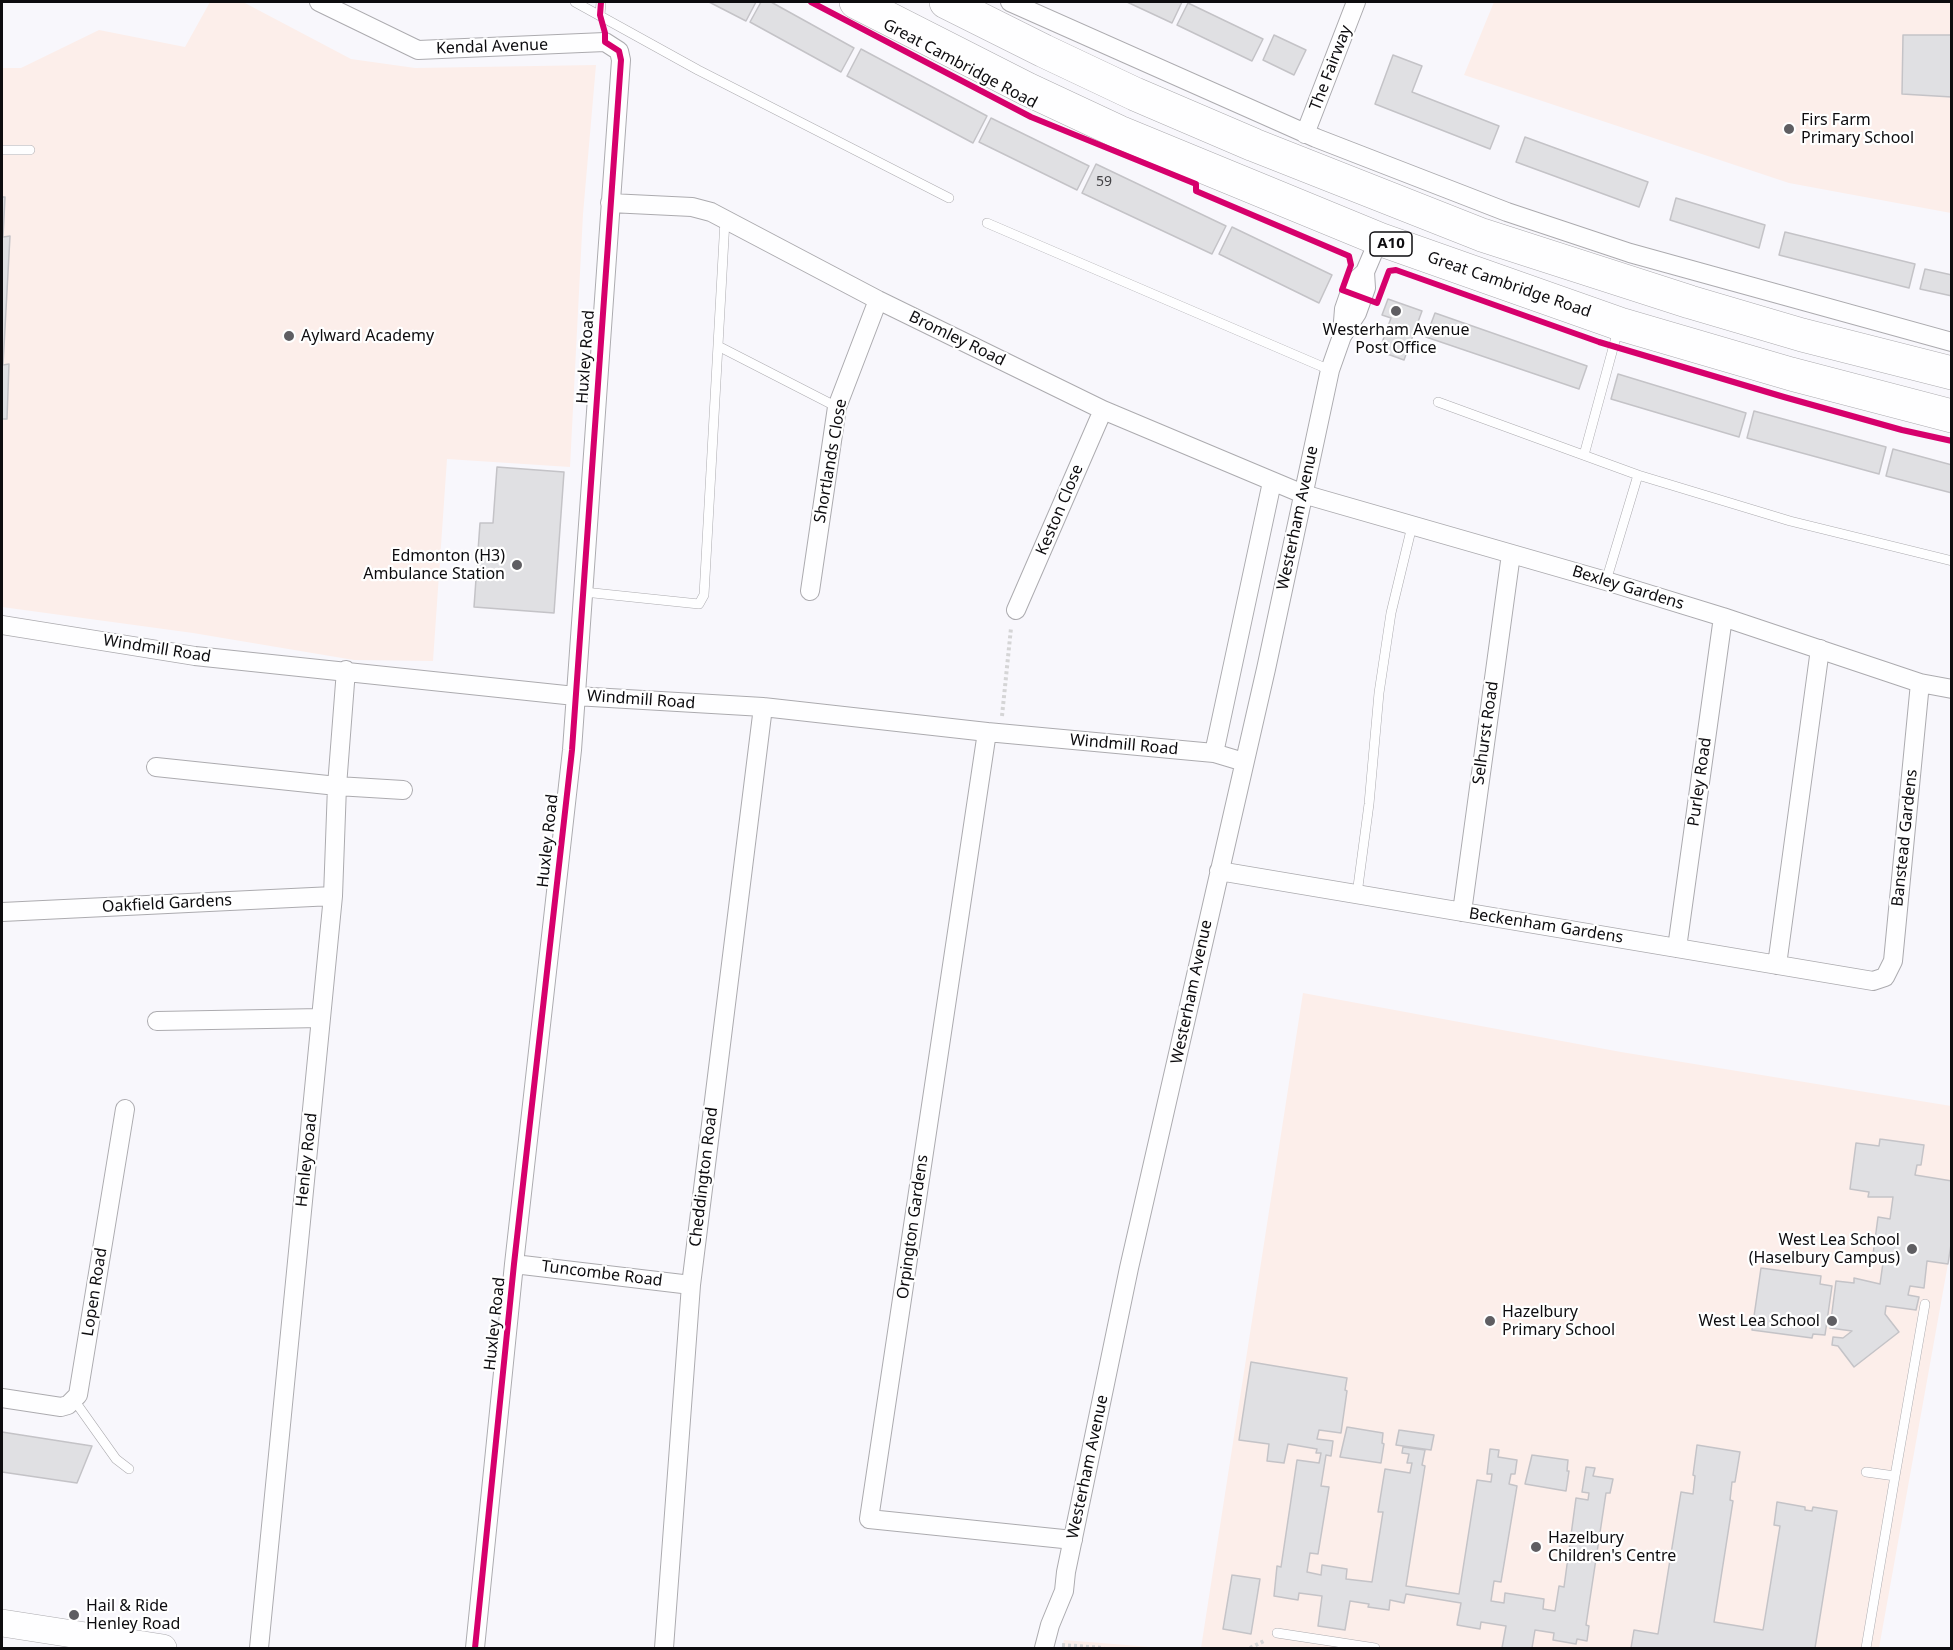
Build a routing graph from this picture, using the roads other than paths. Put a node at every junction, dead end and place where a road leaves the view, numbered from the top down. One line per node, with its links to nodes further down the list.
1 (319, 2): 9 (street, Kendal Avenue)
2 (575, 2): 8 (lane)
3 (601, 2): 8 (lane)
4 (856, 2): 17 (highway, Great Cambridge Road / A10)
5 (946, 2): 23 (highway, A10)
6 (1010, 2): 10 (street)
7 (1356, 2): 10 (street, The Fairway)
8 (600, 15): 13 (lane)
9 (605, 42): 14 (street, Huxley Road)
10 (1305, 134): 20 (street)
11 (2, 150): 12 (lane)
12 (30, 150)
13 (949, 198)
14 (610, 203): 15 (street, Bromley Road); 37 (street, Huxley Road)
15 (725, 220): 18 (street, Bromley Road); 21 (lane)
16 (987, 223): 22 (lane)
17 (1379, 240): 19 (highway, Great Cambridge Road / A10); 22 (street, Westerham Avenue)
18 (878, 300): 25 (street, Shortlands Close); 26 (street, Bromley Road)
19 (1620, 324): 27 (highway, Great Cambridge Road / A10); 28 (lane)
20 (1952, 342)
21 (718, 346): 25 (lane); 37 (lane)
22 (1330, 370): 31 (street, Westerham Avenue)
23 (1952, 374)
24 (1437, 402): 28 (lane)
25 (837, 407): 36 (street, Shortlands Close)
26 (1103, 410): 30 (street, Bromley Road); 38 (street, Keston Close)
27 (1952, 416)
28 (1584, 455): 29 (lane)
29 (1638, 475): 34 (lane); 35 (lane)
30 (1272, 482): 31 (street, Bromley Road); 40 (street, Westerham Avenue)
31 (1303, 494): 32 (street, Bexley Gardens); 42 (street, Westerham Avenue)
32 (1412, 526): 33 (street, Bexley Gardens); 56 (lane)
33 (1511, 554): 35 (street, Bexley Gardens); 59 (street, Selhurst Road)
34 (1952, 561)
35 (1606, 581): 39 (street, Bexley Gardens)
36 (810, 591)
37 (584, 592): 47 (street, Huxley Road)
38 (1016, 610)
39 (1723, 617): 43 (street, Bexley Gardens); 60 (street, Purley Road)
40 (1242, 621): 42 (street); 50 (street, Westerham Avenue)
41 (2, 625): 44 (street, Windmill Road)
42 (1274, 630): 51 (street, Westerham Avenue)
43 (1820, 649): 45 (street, Bexley Gardens); 61 (street)
44 (346, 670): 47 (street, Windmill Road); 53 (street, Henley Road)
45 (1920, 683): 46 (street, Bexley Gardens); 62 (street, Banstead Gardens)
46 (1952, 689)
47 (575, 696): 48 (street, Windmill Road); 66 (street, Huxley Road)
48 (763, 707): 49 (street, Windmill Road); 67 (street, Cheddington Road)
49 (993, 732): 50 (street, Windmill Road); 74 (street, Orpington Gardens)
50 (1214, 753): 51 (street, Windmill Road)
51 (1244, 762): 55 (street, Westerham Avenue)
52 (156, 767): 53 (street)
53 (337, 786): 54 (street); 57 (street, Henley Road)
54 (403, 790)
55 (1218, 871): 56 (street, Beckenham Gardens); 74 (street, Westerham Avenue)
56 (1357, 894): 59 (street, Beckenham Gardens)
57 (333, 896): 58 (street, Oakfield Gardens); 63 (street, Henley Road)
58 (2, 912)
59 (1462, 912): 60 (street, Beckenham Gardens)
60 (1677, 948): 61 (street, Beckenham Gardens)
61 (1778, 965): 62 (street, Beckenham Gardens)
62 (1873, 981)
63 (321, 1018): 64 (street); 78 (street, Henley Road)
64 (157, 1021)
65 (125, 1109): 70 (street, Lopen Road)
66 (514, 1264): 67 (street, Tuncombe Road); 79 (street, Huxley Road)
67 (691, 1285): 80 (street, Cheddington Road)
68 (1925, 1304): 73 (lane)
69 (2, 1398): 70 (street)
70 (74, 1400): 71 (lane)
71 (129, 1469)
72 (1866, 1472): 73 (lane)
73 (1895, 1476): 83 (lane)
74 (1073, 1540): 81 (street, Westerham Avenue)
75 (2, 1623): 77 (street)
76 (1277, 1633): 82 (lane)
77 (163, 1648)
78 (259, 1648)
79 (475, 1648)
80 (664, 1648)
81 (1044, 1648)
82 (1375, 1648)
83 (1866, 1648)

